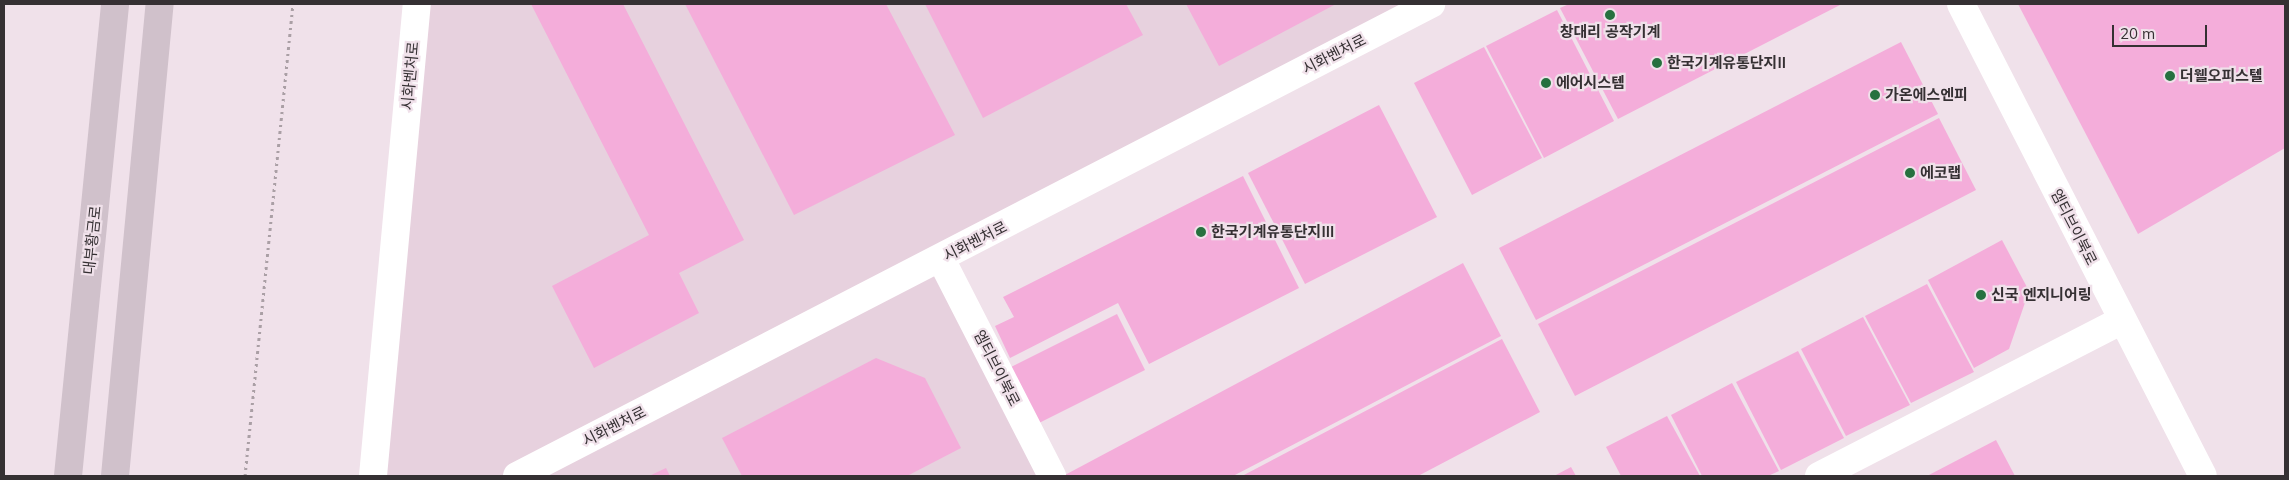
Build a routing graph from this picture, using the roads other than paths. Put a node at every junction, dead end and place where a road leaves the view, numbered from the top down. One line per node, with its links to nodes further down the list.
1 (115, 4): 8 (main road, 대부황금로)
2 (160, 4): 9 (main road)
3 (417, 4): 10 (street, 시화벤처로)
4 (1431, 4): 6 (street, 시화벤처로)
5 (1961, 4): 7 (street, 엠티브이북로)
6 (941, 259): 11 (street, 시화벤처로); 12 (street, 엠티브이북로)
7 (2121, 321): 13 (street); 14 (street, 엠티브이북로)
8 (68, 476)
9 (115, 476)
10 (374, 476)
11 (517, 476)
12 (1052, 476)
13 (1819, 476)
14 (2203, 476)

